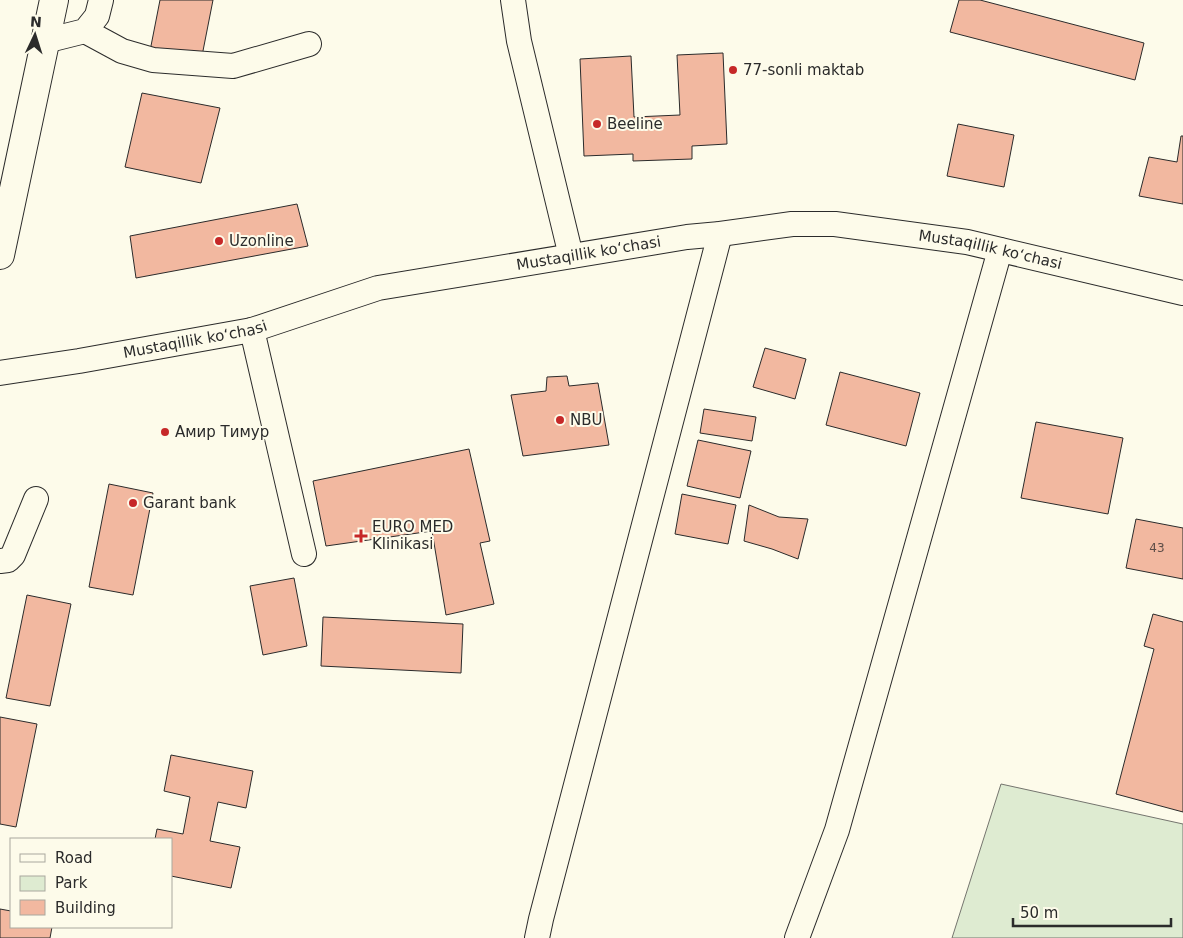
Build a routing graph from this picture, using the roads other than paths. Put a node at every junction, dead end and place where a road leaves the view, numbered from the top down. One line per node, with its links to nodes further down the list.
1 (54, 0): 5 (main road)
2 (102, 0): 4 (street)
3 (513, 0): 10 (street)
4 (84, 31): 5 (street); 6 (street)
5 (45, 41): 9 (main road)
6 (310, 44)
7 (720, 234): 8 (street, Mustaqillik ko‘chasi); 10 (street, Mustaqillik ko‘chasi); 17 (street)
8 (1000, 250): 11 (street, Mustaqillik ko‘chasi); 18 (street)
9 (0, 255)
10 (571, 256): 12 (street, Mustaqillik ko‘chasi)
11 (1183, 293)
12 (252, 330): 13 (street, Mustaqillik ko‘chasi); 15 (street)
13 (0, 373)
14 (36, 498): 16 (street)
15 (304, 554)
16 (0, 561)
17 (538, 938)
18 (797, 938)

